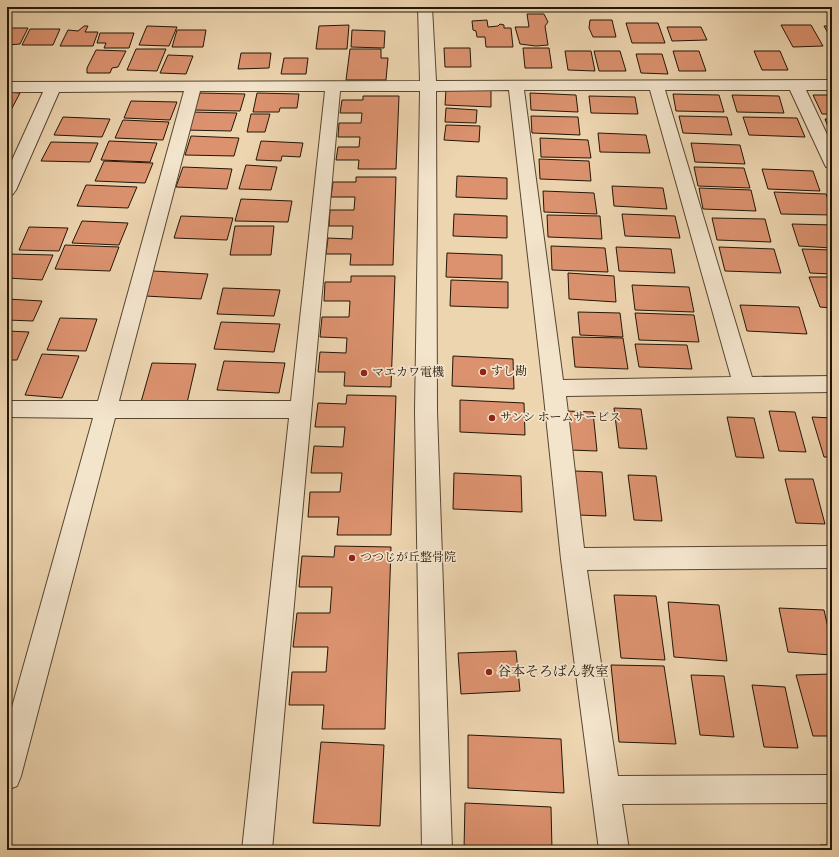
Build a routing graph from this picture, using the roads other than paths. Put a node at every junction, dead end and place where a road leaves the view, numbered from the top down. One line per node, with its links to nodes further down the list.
1 (425, 7): 5 (street)
2 (796, 85): 3 (street); 7 (street); 11 (street)
3 (832, 85)
4 (333, 86): 5 (street); 10 (street); 18 (street)
5 (428, 86): 6 (street); 25 (street)
6 (516, 86): 7 (street); 15 (street)
7 (656, 86): 14 (street)
8 (7, 87): 9 (street)
9 (53, 87): 10 (street); 12 (street)
10 (193, 87): 17 (street)
11 (832, 163)
12 (7, 190)
13 (832, 384): 14 (street)
14 (744, 385): 15 (street)
15 (554, 388): 20 (street)
16 (7, 409): 17 (street)
17 (106, 409): 18 (street); 21 (street)
18 (301, 410): 24 (street)
19 (832, 557): 20 (street)
20 (573, 559): 23 (street)
21 (7, 776)
22 (832, 789): 23 (street)
23 (607, 790): 26 (street)
24 (257, 850)
25 (437, 850)
26 (614, 850)

